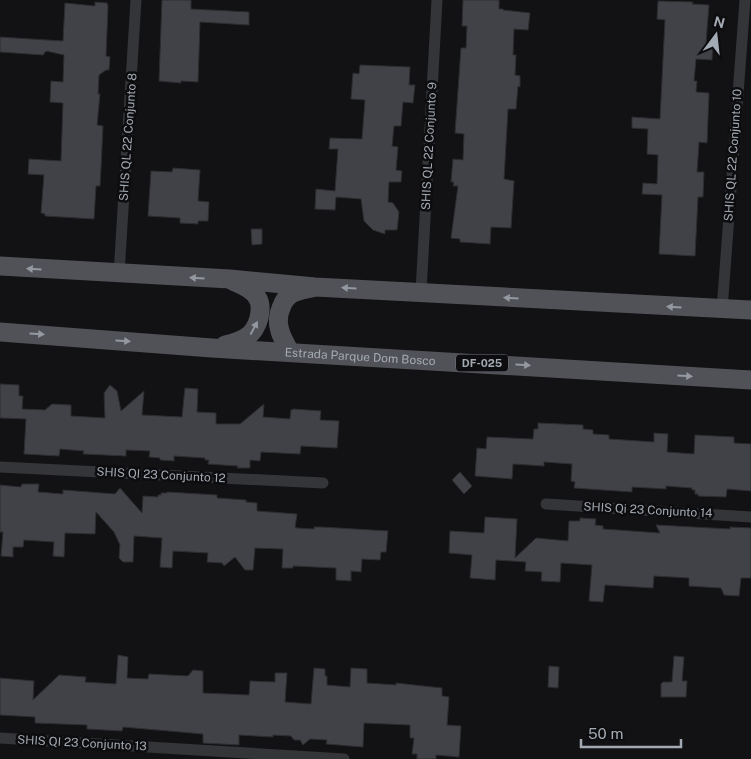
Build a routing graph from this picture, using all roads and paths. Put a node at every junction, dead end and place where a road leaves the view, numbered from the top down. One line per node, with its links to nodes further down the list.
1 (136, 0): 5 (street, SHIS QL 22 Conjunto 8)
2 (437, 0): 8 (street, SHIS QL 22 Conjunto 9)
3 (745, 0): 9 (street, SHIS QL 22 Conjunto 10)
4 (0, 266): 5 (main road, one-way to 4)
5 (119, 274): 6 (main road, one-way to 5)
6 (230, 279): 7 (main road); 12 (main road, one-way to 6)
7 (315, 286): 8 (main road, one-way to 7); 13 (main road)
8 (421, 292): 9 (main road, one-way to 8)
9 (722, 310): 10 (main road)
10 (751, 310)
11 (0, 332): 12 (main road, Estrada Parque Dom Bosco / DF-025, one-way to 12)
12 (212, 348): 13 (main road, Estrada Parque Dom Bosco / DF-025)
13 (290, 352): 14 (main road, Estrada Parque Dom Bosco / DF-025, one-way to 14)
14 (751, 380)
15 (0, 467): 16 (street, SHIS QI 23 Conjunto 12)
16 (323, 483)
17 (546, 504): 18 (street, SHIS Qi 23 Conjunto 14)
18 (751, 517)
19 (0, 738): 20 (street, SHIS QI 23 Conjunto 13)
20 (344, 759)

